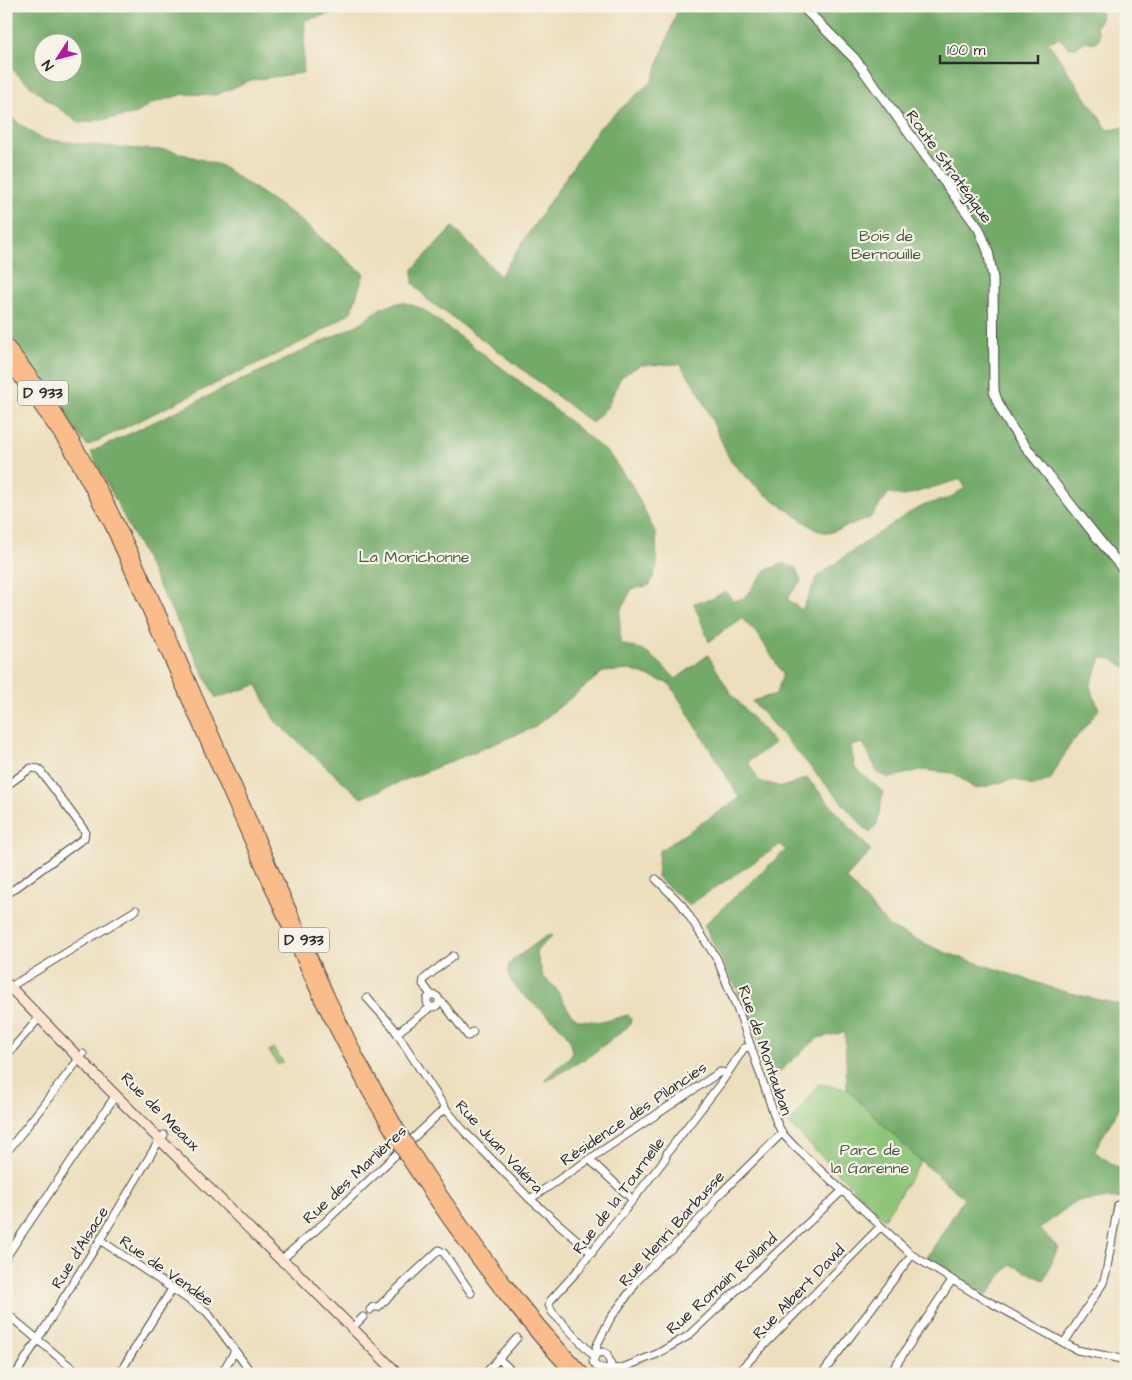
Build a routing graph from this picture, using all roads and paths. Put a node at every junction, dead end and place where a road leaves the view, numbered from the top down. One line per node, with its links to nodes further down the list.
1 (802, 6): 5 (street, Route Stratégique)
2 (6, 343): 4 (highway, D 933)
3 (6, 358): 4 (highway, D 933)
4 (73, 446): 56 (highway, D 933, bridge)
5 (1126, 573)
6 (6, 786): 8 (street)
7 (656, 879): 19 (street, Rue de Montauban)
8 (6, 895)
9 (136, 910): 11 (street)
10 (453, 956): 12 (street)
11 (9, 983): 16 (main road, Rue de Meaux); 21 (main road, Rue de Meaux)
12 (431, 995): 14 (street); 15 (street)
13 (367, 998): 18 (street, Rue Juan Valéra)
14 (439, 1001): 15 (street); 17 (street)
15 (430, 1006): 18 (street)
16 (40, 1017): 20 (street); 21 (main road, Rue de Meaux)
17 (473, 1032)
18 (397, 1033): 24 (street, Rue Juan Valéra)
19 (750, 1046): 22 (street, Rue de la Tournelle); 25 (street, Rue de Montauban)
20 (6, 1056)
21 (81, 1056): 23 (main road, Rue de Meaux); 26 (main road, Rue de Meaux); 27 (street)
22 (727, 1073): 28 (street, Résidence des Pilancies); 32 (street, Rue de la Tournelle)
23 (116, 1095): 26 (main road, Rue de Meaux); 38 (street)
24 (444, 1108): 31 (street, Rue Juan Valéra); 39 (street, Rue des Marlières)
25 (782, 1133): 30 (street, Rue de Montauban); 51 (street, Rue Henri Barbusse)
26 (162, 1137): 29 (main road, Rue de Meaux); 29 (main road, Rue de Meaux); 35 (street, Rue d'Alsace)
27 (6, 1152)
28 (589, 1158): 31 (street, Résidence des Pilancies); 32 (street)
29 (194, 1169): 39 (main road, Rue de Meaux)
30 (842, 1191): 34 (street, Rue de Montauban); 57 (street, Rue Romain Rolland)
31 (530, 1198): 36 (street, Rue Juan Valéra)
32 (633, 1200): 36 (street, Rue de la Tournelle)
33 (1118, 1205): 49 (street)
34 (880, 1227): 37 (street, Rue de Montauban); 66 (street, Rue Albert David)
35 (100, 1240): 41 (street, Rue de Vendée); 48 (street, Rue d'Alsace)
36 (592, 1253): 51 (street, Rue de la Tournelle)
37 (912, 1255): 40 (street, Rue de Montauban); 67 (street)
38 (6, 1257)
39 (283, 1259): 46 (main road, Rue de Meaux)
40 (952, 1280): 49 (street, Rue de Montauban); 68 (street)
41 (172, 1289): 50 (street, Rue de Vendée); 60 (street)
42 (471, 1293): 43 (street)
43 (370, 1310)
44 (6, 1313): 48 (street)
45 (363, 1317): 46 (street)
46 (352, 1328): 63 (main road, Rue de Meaux)
47 (518, 1338): 52 (street)
48 (37, 1339): 58 (street, Rue d'Alsace); 59 (street)
49 (1064, 1343): 53 (street, Rue de Montauban)
50 (236, 1351): 61 (street); 62 (street, Rue de Vendée)
51 (596, 1354): 54 (street); 55 (street)
52 (499, 1359): 64 (street); 65 (street)
53 (1126, 1360)
54 (595, 1366): 55 (street, Rue Romain Rolland); 56 (street)
55 (610, 1369): 57 (street, Rue Romain Rolland)
56 (578, 1371)
57 (620, 1371)
58 (16, 1374)
59 (79, 1374)
60 (119, 1374)
61 (221, 1374)
62 (252, 1374)
63 (398, 1374)
64 (485, 1374)
65 (515, 1374)
66 (736, 1374)
67 (822, 1374)
68 (890, 1374)

